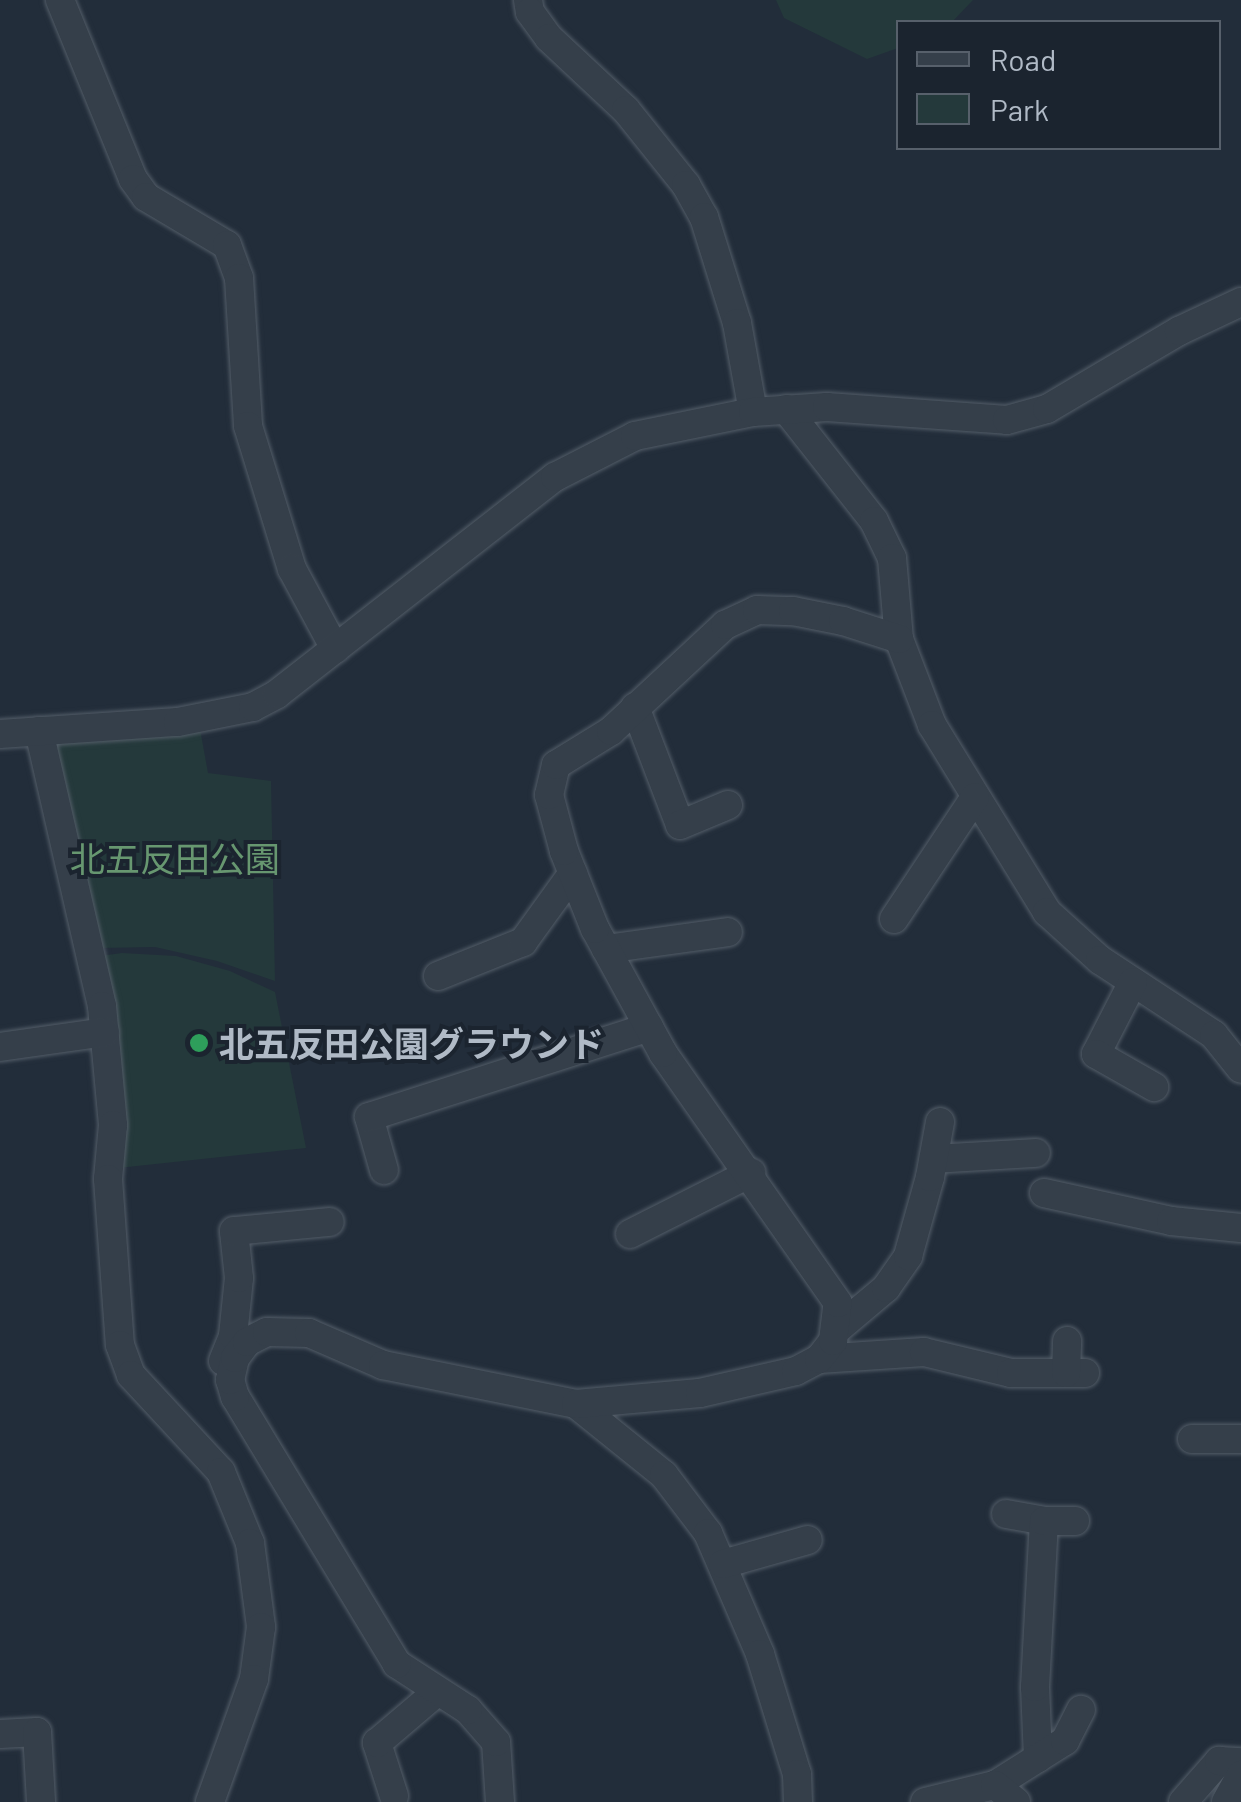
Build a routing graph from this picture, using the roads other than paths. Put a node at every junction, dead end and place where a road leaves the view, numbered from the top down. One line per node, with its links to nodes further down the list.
1 (60, 0): 7 (street)
2 (528, 0): 5 (street)
3 (1241, 302): 4 (street)
4 (786, 409): 5 (street); 6 (street)
5 (753, 412): 7 (street)
6 (900, 639): 8 (street); 11 (street)
7 (335, 649): 9 (street)
8 (634, 707): 12 (street); 13 (street)
9 (40, 731): 10 (street); 20 (street)
10 (0, 734)
11 (975, 797): 14 (street); 18 (street)
12 (728, 805)
13 (573, 873): 16 (street); 17 (street)
14 (894, 919)
15 (728, 932): 16 (street)
16 (606, 949): 19 (street)
17 (438, 976)
18 (1133, 982): 22 (street); 23 (street)
19 (649, 1027): 27 (street); 28 (street)
20 (104, 1032): 21 (street); 54 (street)
21 (0, 1047)
22 (1241, 1069)
23 (1154, 1087)
24 (940, 1122): 26 (street)
25 (1036, 1153): 26 (street)
26 (934, 1159): 33 (street)
27 (384, 1170)
28 (750, 1173): 32 (street); 33 (street)
29 (1044, 1192): 31 (street)
30 (330, 1222): 36 (street)
31 (1241, 1228)
32 (630, 1234)
33 (835, 1331): 35 (street)
34 (1067, 1341): 35 (street)
35 (819, 1359): 37 (street)
36 (233, 1390): 37 (street); 45 (street)
37 (576, 1404): 44 (street)
38 (1192, 1439): 39 (street)
39 (1241, 1439)
40 (1006, 1514): 41 (street)
41 (1044, 1521): 42 (street); 48 (street)
42 (1075, 1521)
43 (808, 1540): 44 (street)
44 (723, 1564): 56 (street)
45 (438, 1691): 52 (street); 55 (street)
46 (1081, 1710): 48 (street)
47 (0, 1734): 53 (street)
48 (1038, 1758): 51 (street)
49 (1241, 1762): 58 (street)
50 (1241, 1775): 59 (street)
51 (1005, 1793): 57 (street)
52 (394, 1796)
53 (42, 1802)
54 (210, 1802)
55 (500, 1802)
56 (798, 1802)
57 (925, 1802)
58 (1183, 1802)
59 (1226, 1802)

